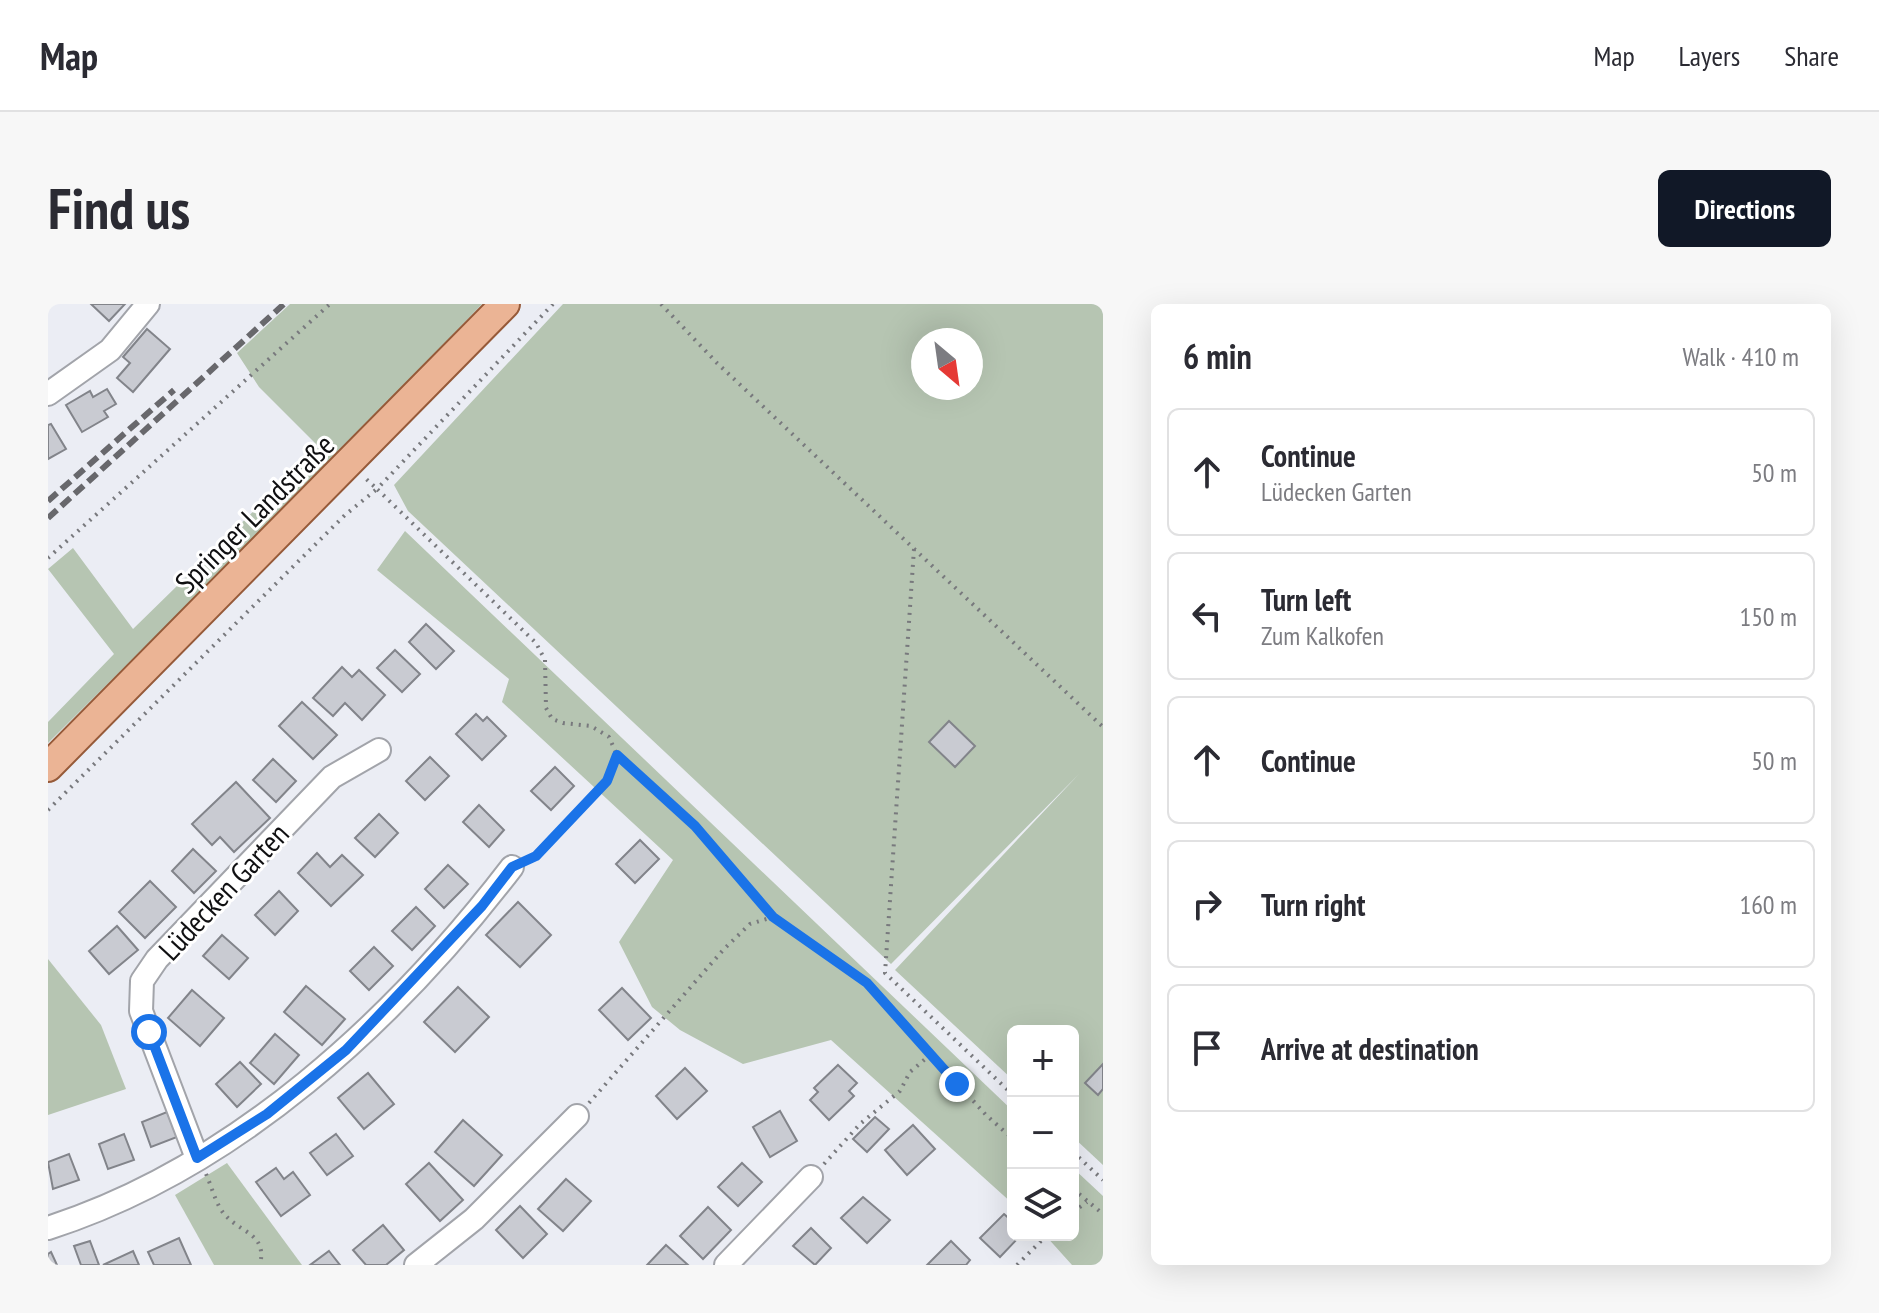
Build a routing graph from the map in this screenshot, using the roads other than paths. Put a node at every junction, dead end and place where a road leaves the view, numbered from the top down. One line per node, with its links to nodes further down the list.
1 (148, 304): 3 (street)
2 (505, 304): 5 (main road, Springer Landstraße)
3 (48, 394)
4 (379, 750): 8 (street, Lüdecken Garten)
5 (48, 767)
6 (512, 867): 8 (street)
7 (577, 1116): 11 (street)
8 (197, 1158): 10 (street)
9 (811, 1177): 12 (street)
10 (48, 1228)
11 (416, 1265)
12 (726, 1265)

